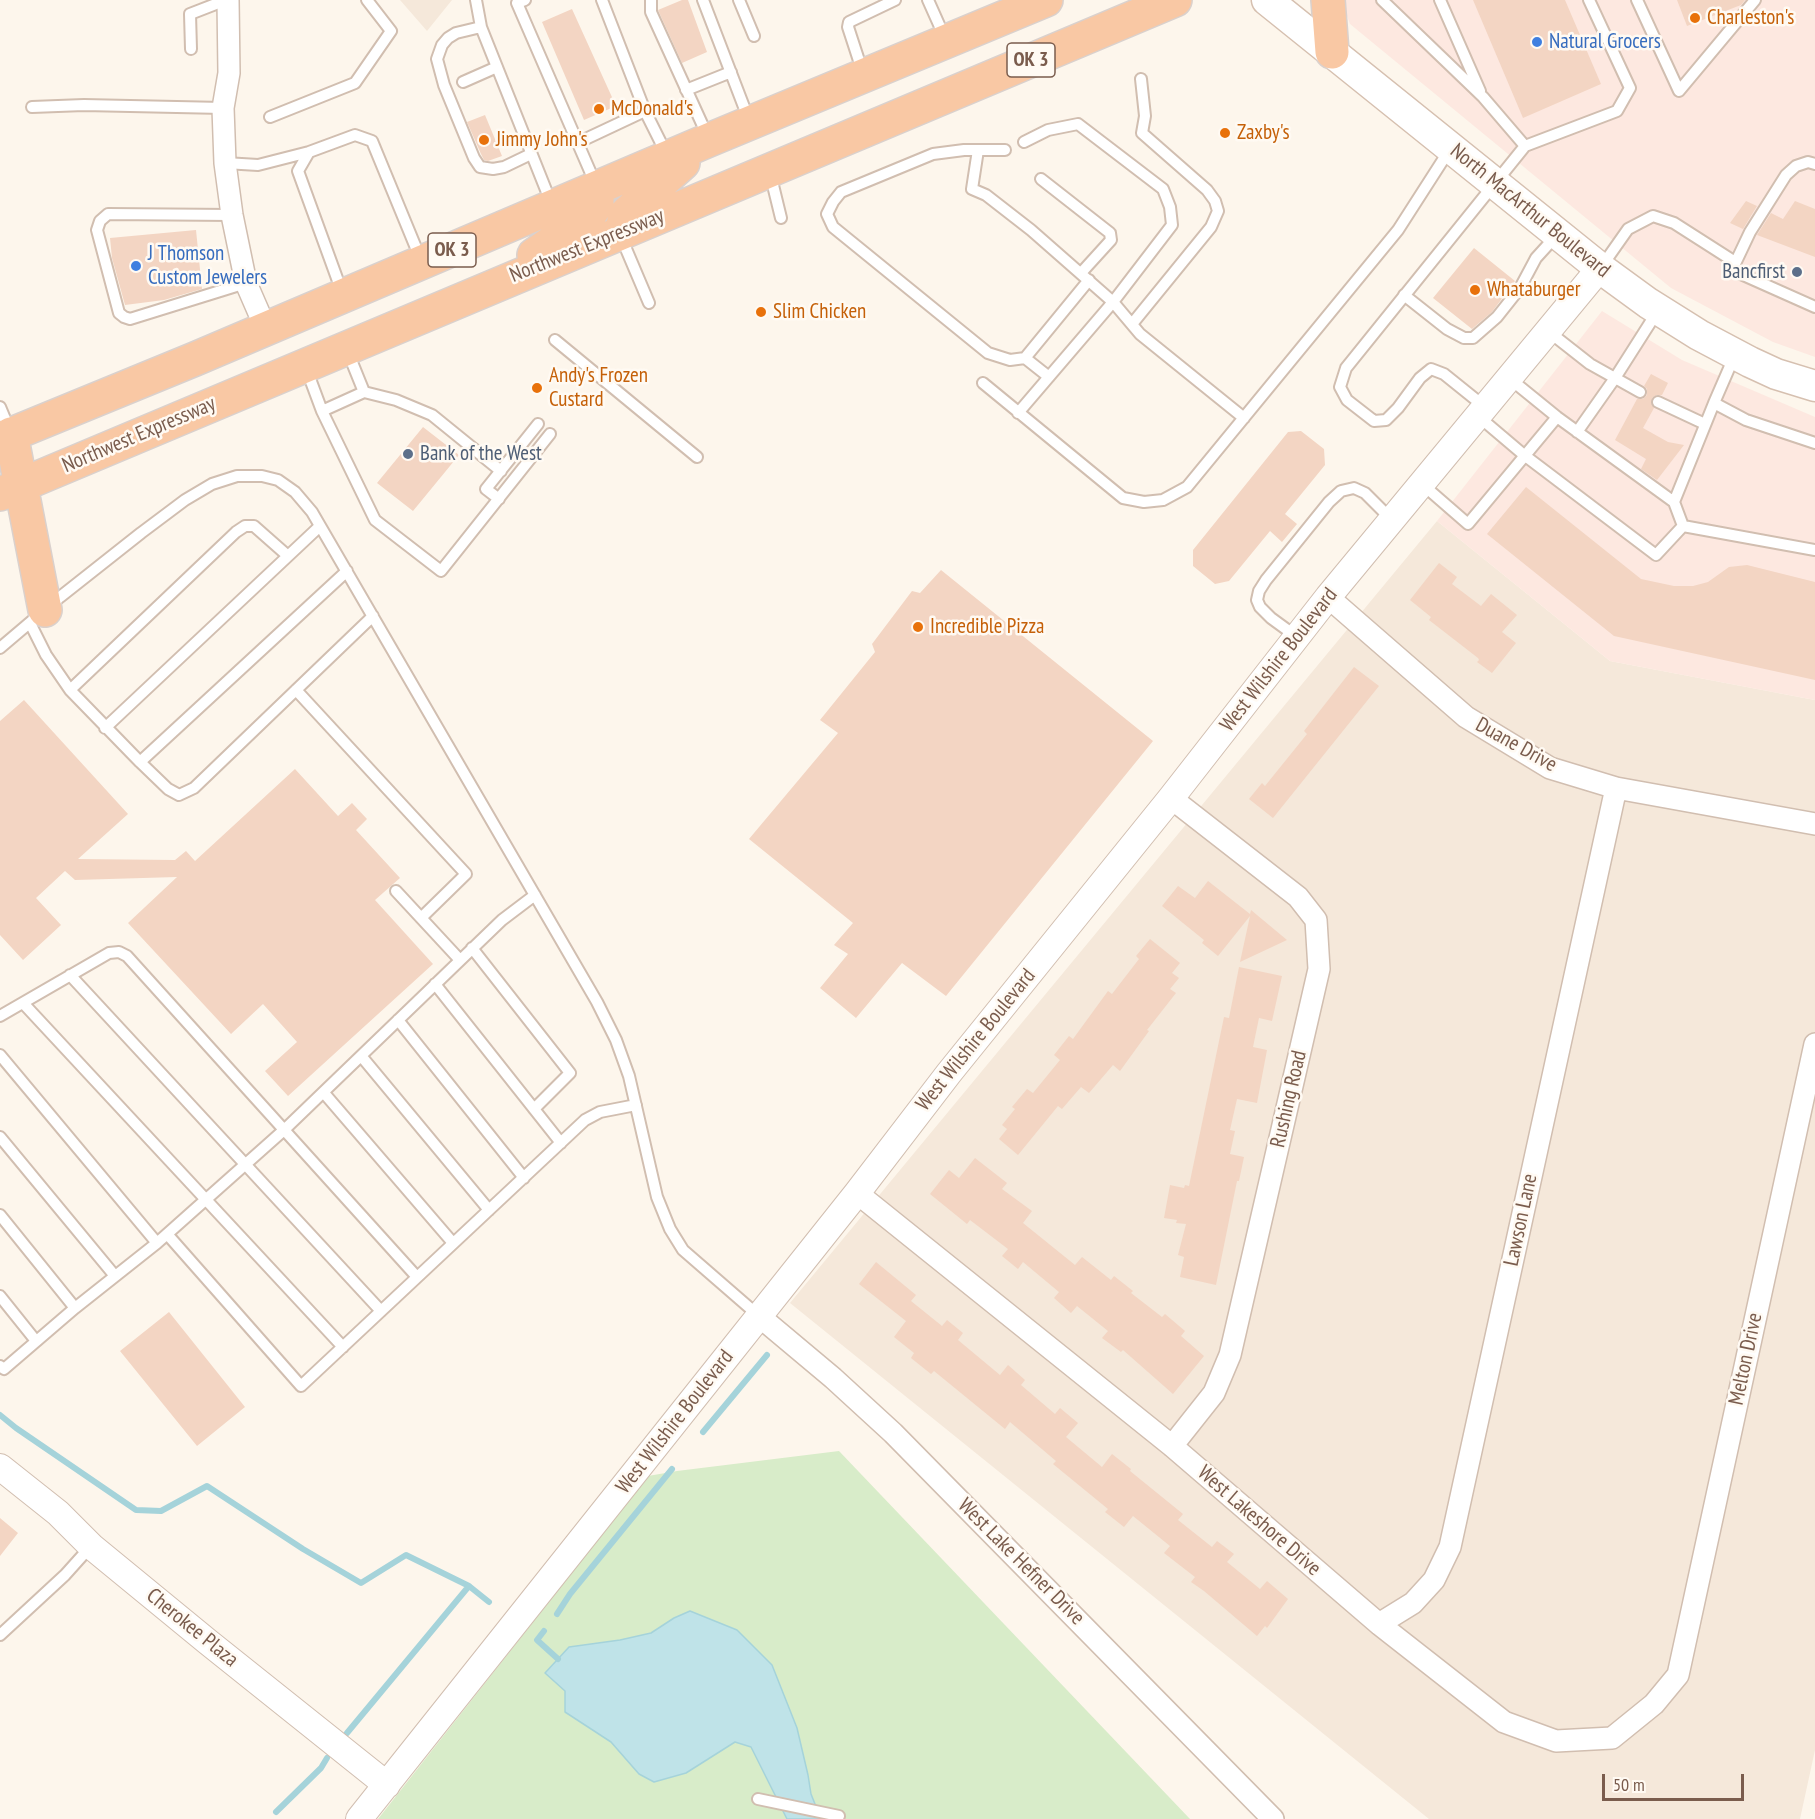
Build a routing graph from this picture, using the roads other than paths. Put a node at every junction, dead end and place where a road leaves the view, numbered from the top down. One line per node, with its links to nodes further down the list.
1 (227, 0): 23 (lane); 33 (street)
2 (367, 0): 35 (lane)
3 (476, 0): 20 (lane)
4 (525, 0): 39 (lane)
5 (602, 0): 34 (lane)
6 (651, 0): 30 (lane)
7 (703, 0): 26 (lane)
8 (739, 0): 21 (lane)
9 (895, 0): 27 (lane)
10 (928, 0): 22 (lane)
11 (1175, 0): 49 (highway, Northwest Expressway / OK 3)
12 (1267, 0): 24 (main road, North MacArthur Boulevard)
13 (1328, 0): 24 (highway)
14 (1382, 0): 31 (lane)
15 (1440, 0): 31 (lane)
16 (1589, 0): 40 (lane)
17 (1637, 0): 18 (lane)
18 (1755, 0)
19 (1043, 1): 22 (highway, OK 3)
20 (481, 27): 25 (lane); 45 (lane)
21 (754, 36)
22 (946, 42): 27 (highway, OK 3)
23 (191, 49)
24 (1332, 52): 41 (main road, North MacArthur Boulevard)
25 (497, 67): 29 (lane); 45 (lane)
26 (731, 72): 30 (lane); 36 (lane)
27 (864, 76): 36 (highway, OK 3)
28 (1141, 79): 70 (lane)
29 (463, 82)
30 (686, 90): 37 (lane)
31 (1483, 97): 40 (lane)
32 (32, 107): 33 (lane)
33 (223, 108): 47 (street)
34 (645, 111): 39 (lane); 46 (lane)
35 (270, 117)
36 (750, 123): 37 (highway, OK 3)
37 (709, 140): 46 (highway, OK 3); 56 (highway)
38 (1024, 141): 66 (lane)
39 (577, 143): 52 (lane)
40 (1525, 146): 51 (lane)
41 (1451, 147): 51 (main road, North MacArthur Boulevard); 91 (lane)
42 (978, 150): 43 (lane); 61 (lane); 76 (lane)
43 (1005, 150)
44 (309, 152): 47 (lane); 59 (lane); 65 (lane)
45 (531, 154): 53 (lane)
46 (669, 158): 52 (highway, OK 3)
47 (225, 163): 54 (street)
48 (1815, 164): 58 (lane)
49 (770, 170): 55 (lane); 56 (highway, Northwest Expressway / OK 3)
50 (1041, 179): 61 (lane)
51 (1496, 183): 57 (main road, North MacArthur Boulevard); 64 (lane)
52 (597, 189): 53 (highway, OK 3); 63 (highway)
53 (553, 208): 59 (highway, OK 3)
54 (232, 215): 62 (street); 62 (lane)
55 (781, 218)
56 (620, 233): 63 (highway, Northwest Expressway / OK 3); 67 (lane)
57 (1558, 234): 60 (main road, North MacArthur Boulevard); 64 (lane)
58 (1735, 262): 60 (lane); 68 (lane)
59 (423, 263): 65 (highway, OK 3)
60 (1600, 268): 69 (main road, North MacArthur Boulevard); 72 (street, West Wilshire Boulevard)
61 (1085, 277): 66 (lane); 76 (lane)
62 (246, 283): 71 (street)
63 (494, 285): 74 (highway, Northwest Expressway / OK 3)
64 (1404, 295): 88 (lane)
65 (344, 296): 71 (highway, OK 3)
66 (1113, 302): 70 (lane); 78 (lane)
67 (649, 303)
68 (1815, 307)
69 (1658, 309): 75 (main road, North MacArthur Boulevard); 80 (lane)
70 (1132, 324): 91 (lane)
71 (266, 329): 94 (highway, OK 3)
72 (1548, 331): 79 (street, West Wilshire Boulevard); 80 (lane)
73 (555, 340): 99 (lane)
74 (346, 347): 77 (highway, Northwest Expressway / OK 3); 83 (lane)
75 (1735, 354): 82 (main road, North MacArthur Boulevard); 86 (lane)
76 (1025, 358): 78 (lane)
77 (305, 365): 87 (lane); 100 (highway, Northwest Expressway / OK 3)
78 (1050, 377): 89 (lane)
79 (1509, 378): 88 (street, West Wilshire Boulevard); 90 (lane)
80 (1615, 378): 84 (lane); 95 (lane)
81 (983, 383): 89 (lane)
82 (1815, 386)
83 (364, 392): 87 (lane); 101 (lane)
84 (1640, 392)
85 (1658, 402): 93 (lane)
86 (1714, 403): 93 (lane); 97 (lane)
87 (322, 411): 104 (lane)
88 (1482, 411): 98 (lane); 102 (street, West Wilshire Boulevard)
89 (1018, 413): 91 (lane)
90 (1557, 417): 95 (lane); 98 (lane)
91 (1244, 418)
92 (538, 424): 101 (lane)
93 (1705, 424): 105 (lane)
94 (4, 427): 103 (highway)
95 (1577, 432): 105 (lane)
96 (550, 434): 104 (lane)
97 (1815, 443)
98 (1524, 455): 102 (lane); 108 (lane)
99 (697, 457)
100 (54, 471): 103 (highway, Northwest Expressway / OK 3); 113 (highway)
101 (501, 471): 104 (lane)
102 (1422, 484): 106 (street, West Wilshire Boulevard)
103 (10, 489): 113 (highway)
104 (499, 499)
105 (1674, 502): 108 (lane)
106 (1392, 520): 112 (street, West Wilshire Boulevard); 115 (lane)
107 (320, 526): 110 (lane); 111 (lane); 113 (lane)
108 (1683, 526): 109 (lane)
109 (1815, 550)
110 (288, 556): 117 (lane); 119 (lane)
111 (346, 571): 114 (lane); 120 (lane)
112 (1328, 597): 115 (street, West Wilshire Boulevard); 121 (street, Duane Drive)
113 (45, 610): 116 (lane); 117 (lane)
114 (373, 616): 118 (lane); 125 (lane)
115 (1297, 637): 122 (street, West Wilshire Boulevard)
116 (0, 648)
117 (70, 690): 119 (lane)
118 (296, 690): 120 (lane); 126 (lane)
119 (105, 728): 120 (lane)
120 (140, 762)
121 (1616, 788): 123 (street, Duane Drive); 164 (street, Lawson Lane)
122 (1171, 798): 145 (street, West Wilshire Boulevard); 161 (street, Rushing Road)
123 (1815, 824)
124 (396, 891): 126 (lane)
125 (535, 895): 127 (lane); 138 (lane)
126 (421, 918): 128 (lane)
127 (472, 948): 128 (lane); 139 (lane)
128 (460, 960): 130 (lane)
129 (70, 975): 131 (lane); 140 (lane); 143 (lane)
130 (435, 984): 133 (lane); 139 (lane)
131 (23, 1003): 132 (lane); 146 (lane)
132 (0, 1016)
133 (398, 1020): 136 (lane); 144 (lane)
134 (1815, 1044): 166 (street, Melton Drive)
135 (0, 1055): 150 (lane)
136 (362, 1057): 137 (lane); 147 (lane)
137 (324, 1093): 140 (lane); 151 (lane)
138 (636, 1105): 142 (lane); 157 (lane)
139 (534, 1109): 142 (lane)
140 (284, 1130): 143 (lane); 153 (lane)
141 (0, 1137): 152 (lane)
142 (561, 1143): 144 (lane)
143 (245, 1165): 146 (lane); 156 (lane)
144 (524, 1178): 147 (lane)
145 (857, 1193): 157 (street, West Wilshire Boulevard); 161 (street, West Lakeshore Drive)
146 (206, 1199): 149 (lane); 159 (lane)
147 (489, 1210): 151 (lane)
148 (0, 1215): 155 (lane)
149 (167, 1234): 150 (lane); 159 (lane)
150 (157, 1243): 152 (lane)
151 (453, 1243): 153 (lane)
152 (115, 1276): 155 (lane)
153 (417, 1277): 156 (lane)
154 (0, 1296): 158 (lane)
155 (75, 1308): 158 (lane)
156 (381, 1311): 159 (lane)
157 (759, 1316): 167 (street, West Wilshire Boulevard); 171 (street, West Lake Hefner Drive)
158 (36, 1341): 160 (lane)
159 (343, 1347)
160 (0, 1366)
161 (1172, 1446): 164 (street, West Lakeshore Drive)
162 (0, 1467): 163 (street, Cherokee Plaza)
163 (91, 1546): 165 (lane); 167 (street, Cherokee Plaza)
164 (1379, 1624): 166 (street, West Lakeshore Drive)
165 (0, 1635)
166 (1678, 1675)
167 (387, 1785): 170 (street, West Wilshire Boulevard)
168 (758, 1799): 169 (lane)
169 (839, 1816)
170 (359, 1819)
171 (1273, 1819)

